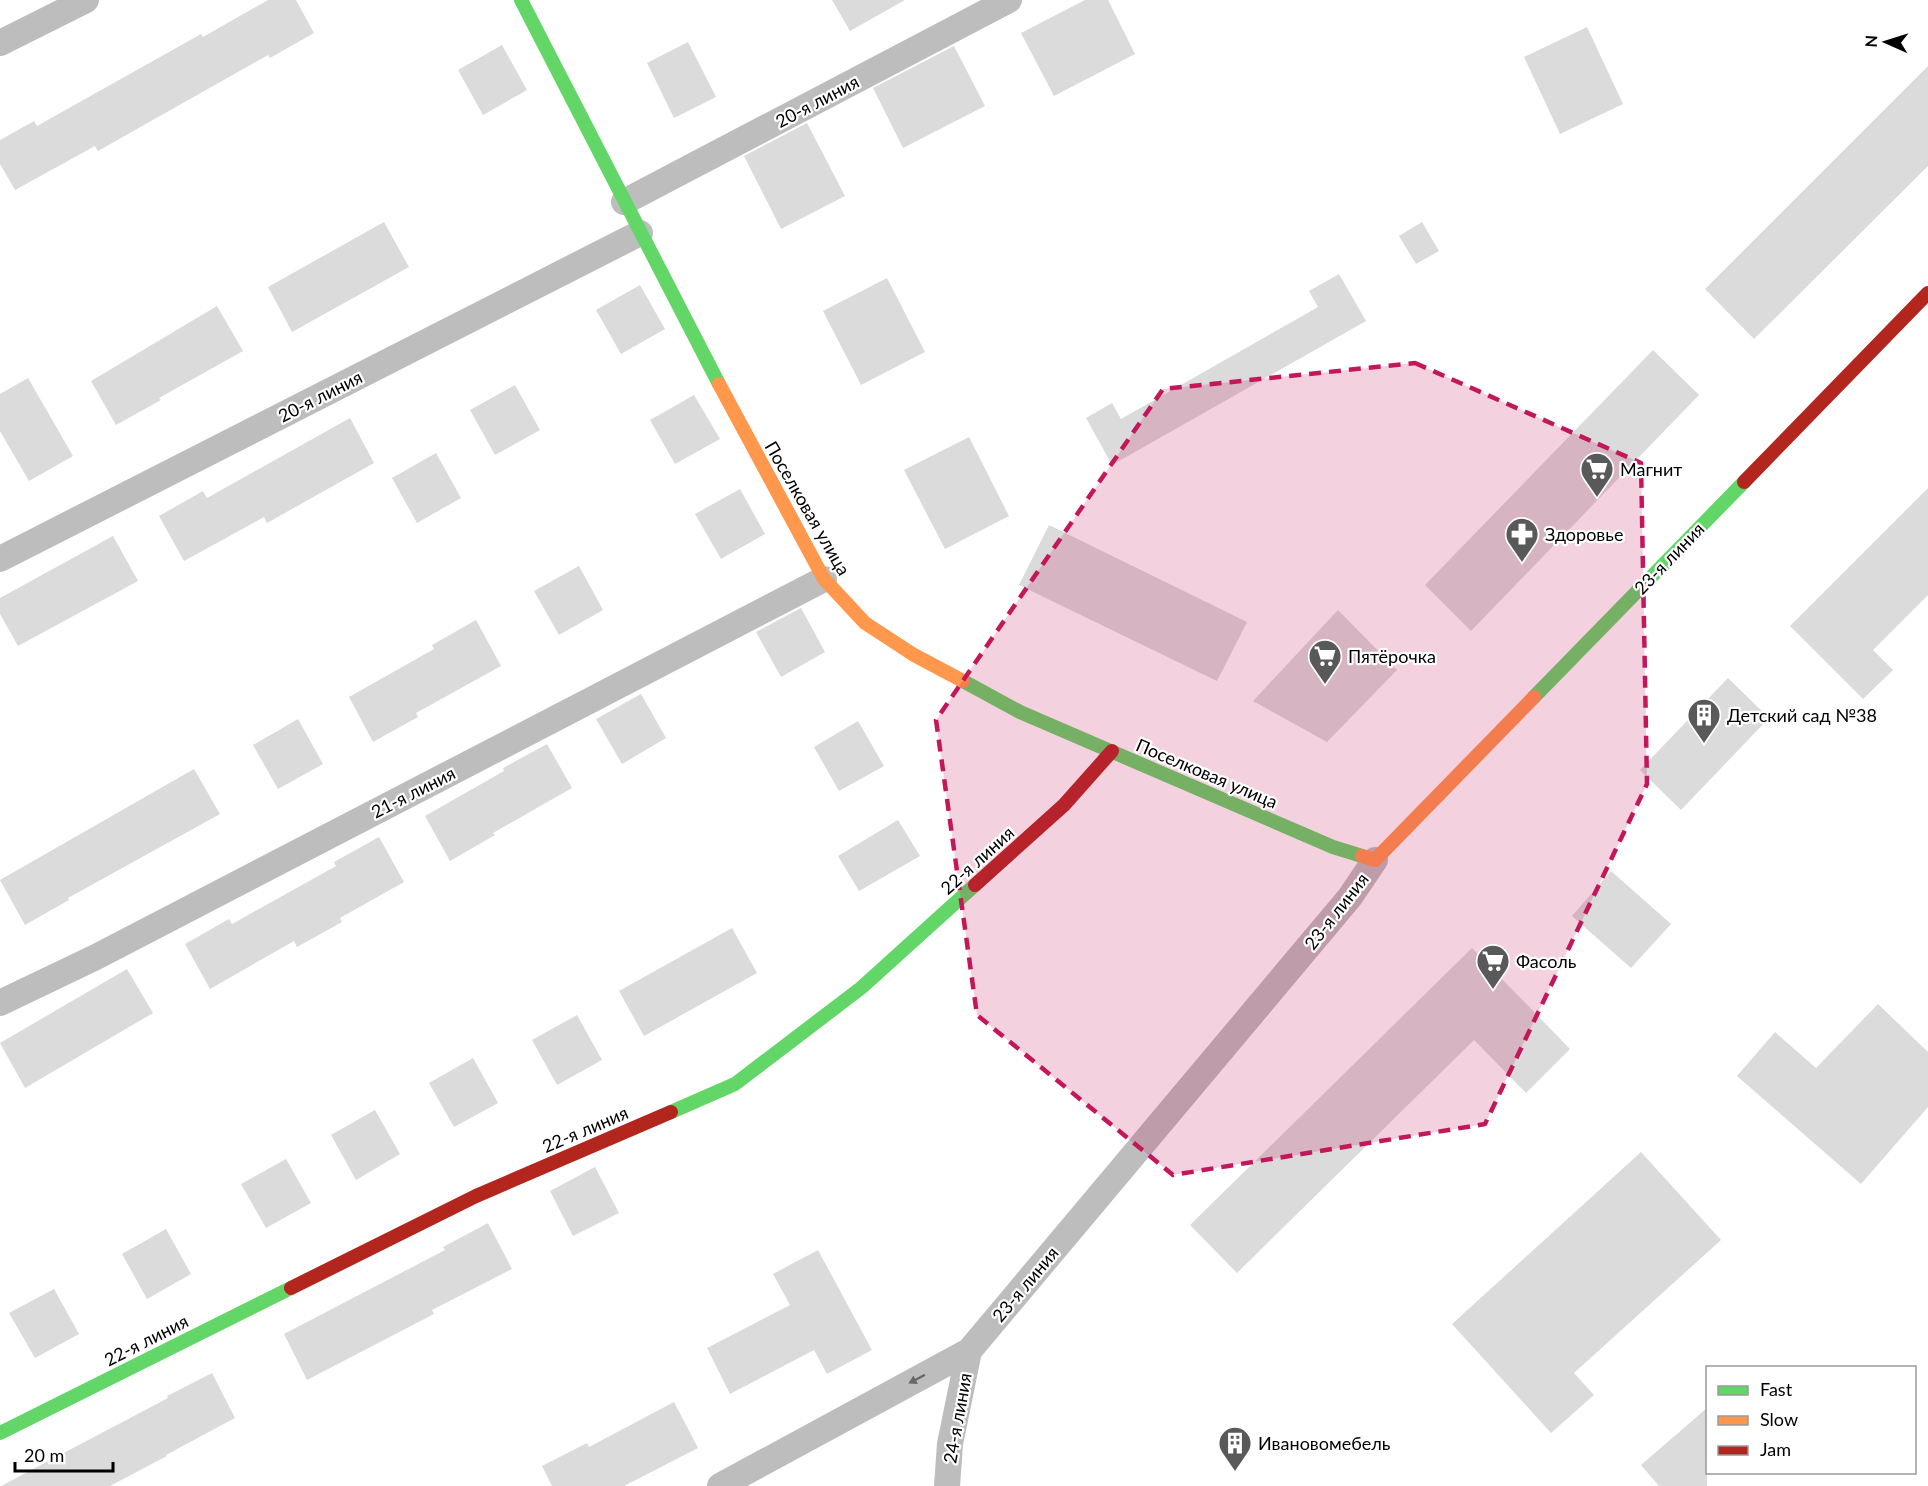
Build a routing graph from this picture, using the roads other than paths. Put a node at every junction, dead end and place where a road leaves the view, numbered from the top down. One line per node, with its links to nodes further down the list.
1 (86, 0): 4 (street)
2 (521, 0): 5 (street, Поселковая улица)
3 (1009, 0): 5 (street, 20-я линия)
4 (0, 43)
5 (624, 202): 6 (street, Поселковая улица)
6 (640, 233): 8 (street, 20-я линия); 9 (street, Поселковая улица)
7 (1928, 293): 11 (street, 23-я линия)
8 (0, 560)
9 (824, 579): 10 (street, Поселковая улица); 12 (street, 21-я линия)
10 (1112, 751): 11 (street, Поселковая улица); 14 (street, 22-я линия)
11 (1375, 860): 13 (street, 23-я линия)
12 (0, 1003)
13 (969, 1351): 15 (street, 23-я линия, one-way to 15); 16 (street, 24-я линия)
14 (0, 1433)
15 (720, 1486)
16 (947, 1486)

